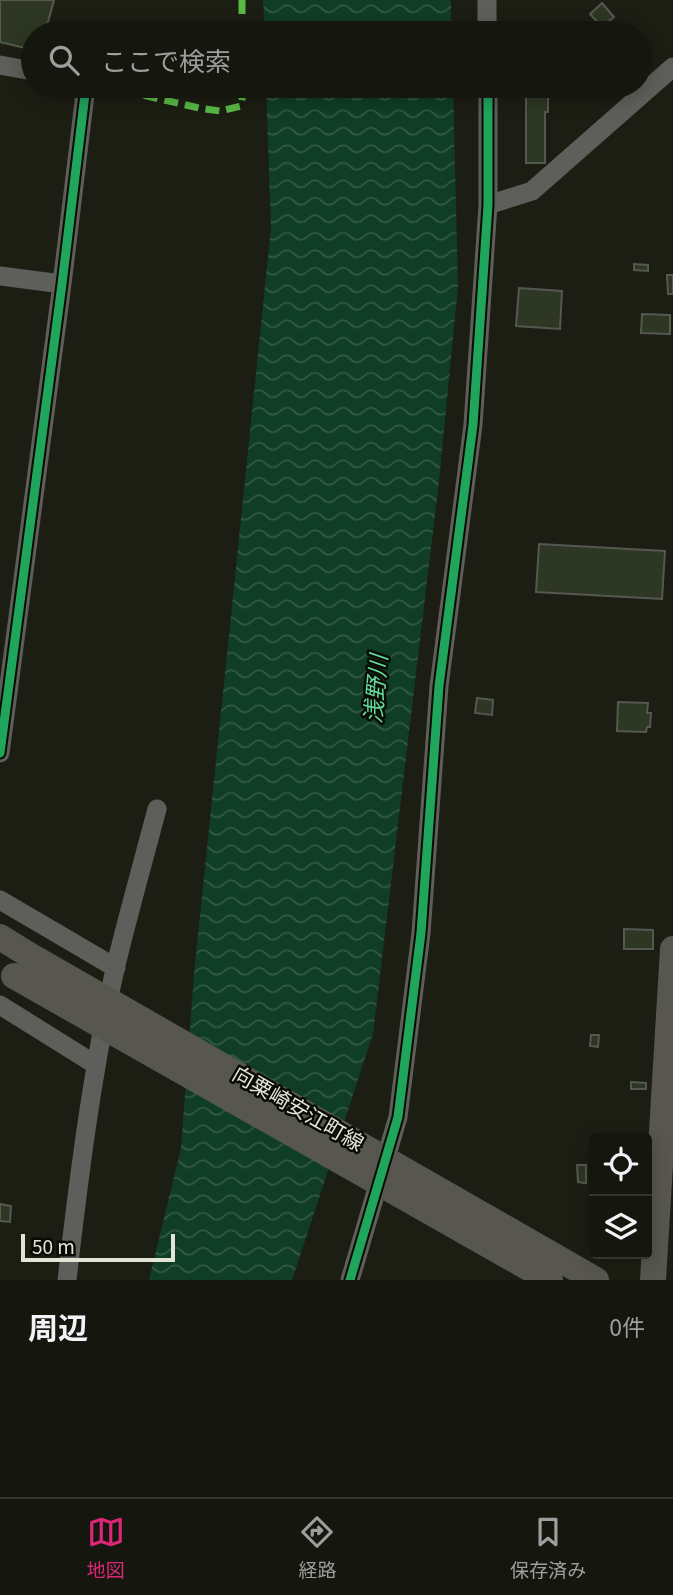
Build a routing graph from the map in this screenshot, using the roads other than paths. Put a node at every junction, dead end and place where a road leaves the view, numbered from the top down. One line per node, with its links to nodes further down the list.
1 (487, 0): 2 (street)
2 (487, 21)
3 (0, 65): 5 (street)
4 (673, 67): 6 (street)
5 (21, 69)
6 (652, 85)
7 (85, 98): 12 (street)
8 (488, 98): 10 (street)
9 (638, 98): 10 (street)
10 (488, 205): 23 (street)
11 (0, 276): 12 (street)
12 (62, 284): 13 (street)
13 (0, 750)
14 (157, 809): 18 (street)
15 (0, 900): 18 (street)
16 (0, 937): 25 (main road, 向粟崎安江町線, bridge)
17 (673, 949): 26 (main road)
18 (116, 968): 21 (street)
19 (7, 972): 24 (main road, 向粟崎安江町線, bridge)
20 (0, 1005): 21 (street)
21 (96, 1065): 22 (street)
22 (67, 1280)
23 (350, 1280)
24 (550, 1280)
25 (596, 1280)
26 (653, 1280)

